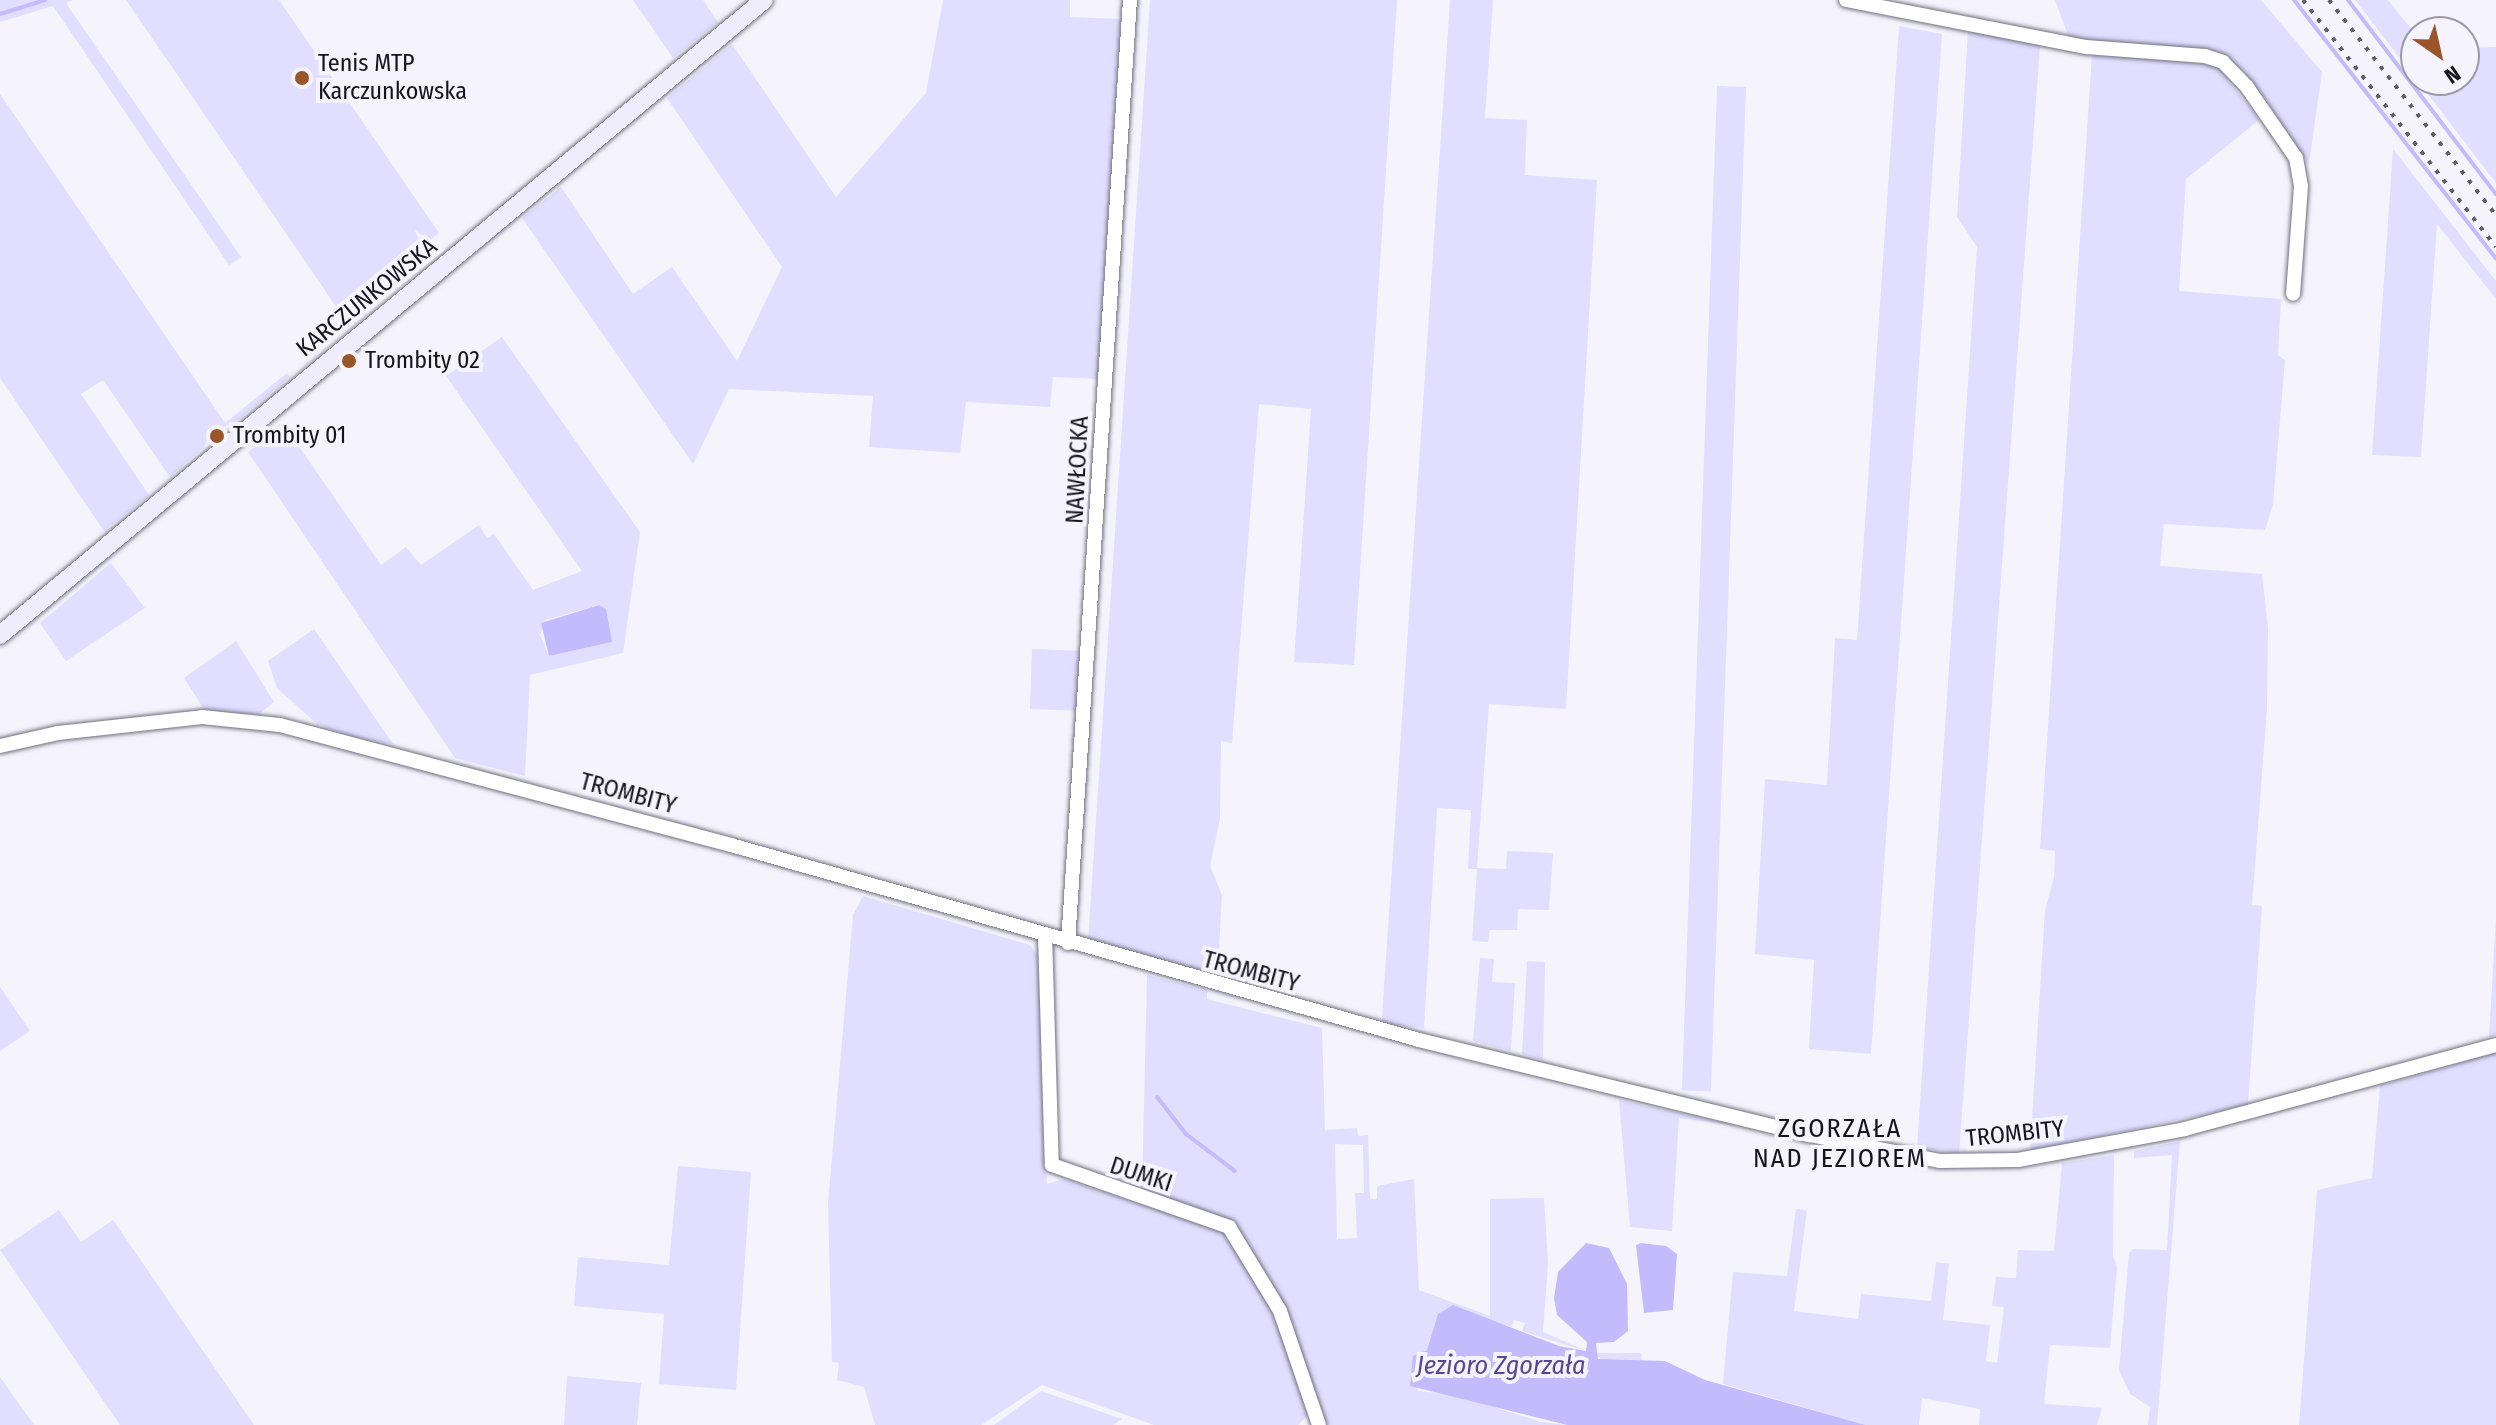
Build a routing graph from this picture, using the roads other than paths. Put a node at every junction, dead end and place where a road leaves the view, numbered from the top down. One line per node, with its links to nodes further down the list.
1 (764, 0): 5 (street, KARCZUNKOWSKA)
2 (1130, 0): 8 (street, NAWŁOCKA)
3 (1846, 0): 4 (street)
4 (2293, 294)
5 (0, 635)
6 (0, 746): 7 (street, TROMBITY)
7 (1045, 935): 8 (street, TROMBITY); 10 (street, DUMKI)
8 (1068, 943): 9 (street, TROMBITY)
9 (2496, 1045)
10 (1319, 1425)

